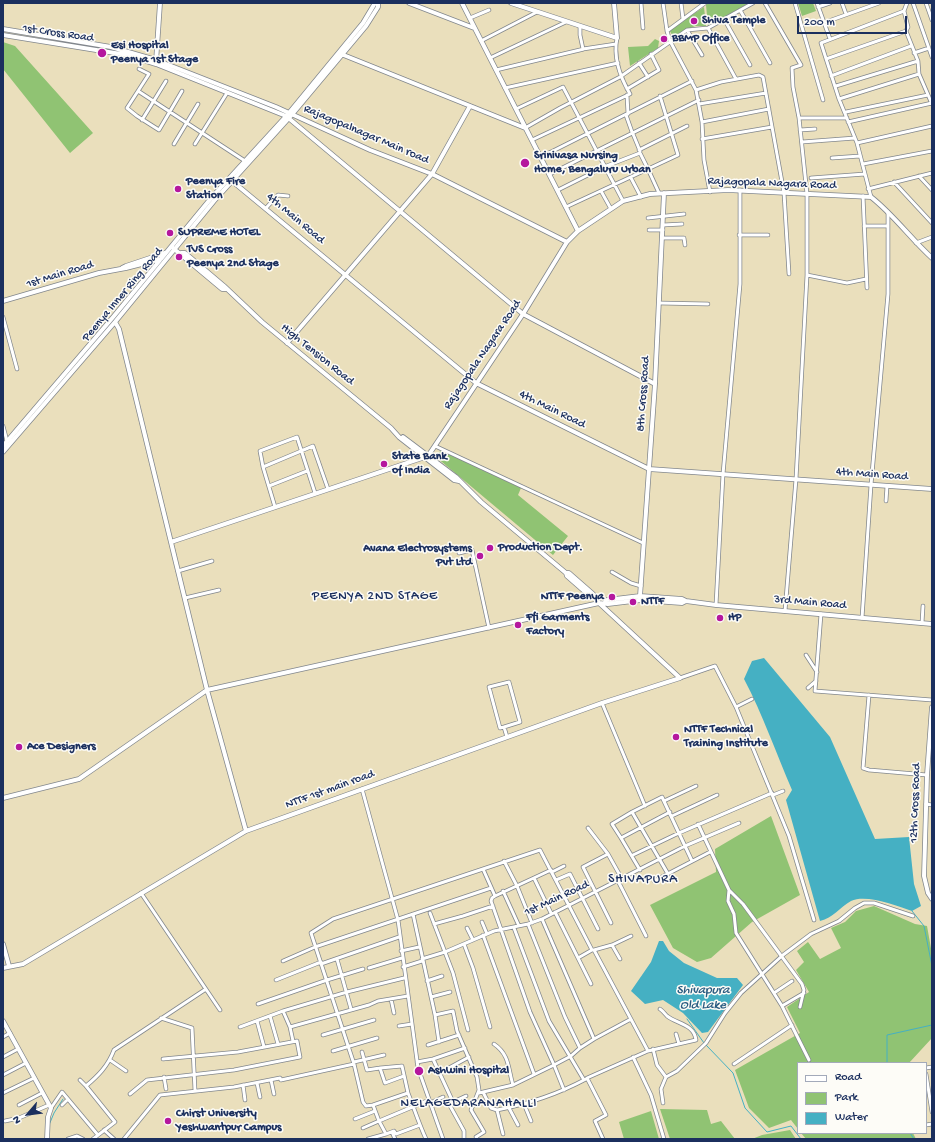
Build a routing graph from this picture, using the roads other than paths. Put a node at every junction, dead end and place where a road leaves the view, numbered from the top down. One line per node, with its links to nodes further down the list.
1 (160, 3): 58 (street)
2 (375, 3): 97 (street, Peenya Inner Ring Road)
3 (378, 3): 52 (street, Peenya Inner Ring Road)
4 (409, 3): 35 (street)
5 (462, 3): 28 (street)
6 (511, 3): 25 (street)
7 (614, 3): 43 (street)
8 (641, 3): 36 (street)
9 (663, 3): 40 (street)
10 (681, 3): 29 (street)
11 (753, 3): 24 (street)
12 (764, 3): 100 (street)
13 (795, 3): 85 (street)
14 (817, 3): 22 (street)
15 (830, 3): 22 (street)
16 (842, 3): 27 (street)
17 (879, 3): 27 (street)
18 (907, 3): 26 (street)
19 (913, 3): 49 (street)
20 (926, 3): 31 (street)
21 (703, 4): 29 (street)
22 (818, 7): 33 (street)
23 (489, 10): 28 (street)
24 (740, 10): 30 (street); 62 (street)
25 (537, 12): 32 (street); 45 (street)
26 (904, 12): 41 (street); 44 (street)
27 (846, 14): 33 (street)
28 (470, 18): 35 (street)
29 (683, 19): 40 (street)
30 (724, 19): 37 (street); 63 (street)
31 (932, 20)
32 (566, 22): 34 (street); 56 (street)
33 (823, 23): 44 (street)
34 (580, 27): 43 (street); 50 (street)
35 (475, 28): 45 (street)
36 (643, 28)
37 (708, 28): 39 (street); 70 (street)
38 (3, 29): 58 (street)
39 (687, 30): 46 (street); 54 (street)
40 (667, 31): 46 (street)
41 (906, 31): 48 (street); 57 (street)
42 (3, 35): 58 (street, 1st Cross Road)
43 (617, 38): 47 (street)
44 (830, 39): 57 (street)
45 (481, 41): 56 (street)
46 (670, 41): 53 (street); 72 (street)
47 (616, 44): 50 (street); 59 (street)
48 (911, 46): 51 (street); 67 (street)
49 (929, 48): 51 (street); 55 (street)
50 (584, 49): 65 (street)
51 (914, 53): 60 (street)
52 (341, 54): 91 (street); 97 (street, Peenya Inner Ring Road)
53 (651, 54): 61 (street); 69 (street)
54 (702, 55)
55 (932, 57)
56 (490, 58): 65 (street)
57 (826, 59): 67 (street)
58 (156, 62): 80 (street, 1st Cross Road); 97 (street)
59 (618, 62): 68 (street); 74 (street)
60 (918, 62): 66 (street); 73 (street)
61 (639, 63): 68 (street); 69 (street)
62 (770, 63)
63 (750, 65)
64 (139, 69): 77 (street)
65 (496, 70): 74 (street)
66 (919, 74): 82 (street); 84 (street)
67 (832, 76): 73 (street)
68 (620, 77): 75 (street); 87 (street)
69 (648, 77): 75 (street)
70 (736, 79): 76 (street); 79 (street)
71 (166, 81): 86 (street)
72 (692, 81): 76 (street); 83 (street)
73 (836, 86): 84 (street)
74 (505, 88): 92 (street)
75 (627, 89): 81 (street)
76 (696, 90): 88 (street)
77 (138, 91): 86 (street); 102 (street)
78 (182, 91): 94 (street)
79 (766, 93): 88 (street); 93 (street)
80 (227, 94): 97 (street, 1st Cross Road); 112 (street)
81 (627, 95): 96 (street); 99 (street)
82 (928, 95): 90 (street); 95 (street)
83 (660, 96): 96 (street); 98 (street)
84 (839, 99): 95 (street)
85 (823, 100)
86 (153, 101): 94 (street); 102 (street)
87 (571, 102): 92 (street); 99 (street); 109 (street)
88 (699, 102): 98 (street); 103 (street)
89 (198, 104): 105 (street)
90 (932, 104): 104 (street)
91 (470, 106): 109 (street); 134 (street)
92 (516, 109): 109 (street)
93 (769, 109): 103 (street); 108 (street)
94 (170, 112): 102 (street); 105 (street)
95 (846, 112): 101 (street)
96 (627, 114): 113 (street); 114 (street)
97 (289, 115): 129 (street, Peenya Inner Ring Road); 134 (street, Rajagopalnagar Main road); 140 (street, Peenya Inner Ring Road); 162 (street)
98 (666, 115): 114 (street); 115 (street)
99 (578, 117): 113 (street); 118 (street)
100 (799, 118): 101 (street); 111 (street)
101 (847, 118): 104 (street)
102 (142, 120)
103 (702, 122): 117 (street)
104 (848, 122): 116 (street)
105 (187, 123): 112 (street); 121 (street)
106 (687, 126): 115 (street)
107 (932, 126): 120 (street)
108 (772, 127): 117 (street); 151 (street)
109 (525, 128): 118 (street)
110 (815, 129): 111 (street)
111 (800, 130): 119 (street)
112 (202, 132): 122 (street); 129 (street)
113 (587, 133): 123 (street); 127 (street)
114 (633, 133): 123 (street); 124 (street)
115 (672, 134): 124 (street); 132 (street)
116 (855, 138): 119 (street); 120 (street)
117 (702, 139): 148 (street)
118 (532, 140): 127 (street)
119 (802, 142): 152 (street)
120 (857, 143): 126 (street)
121 (174, 144)
122 (195, 144)
123 (595, 150): 131 (street); 135 (street)
124 (640, 151): 131 (street); 132 (street)
125 (932, 151): 130 (street)
126 (860, 156): 128 (street); 130 (street)
127 (541, 157): 135 (street)
128 (832, 158)
129 (245, 161): 180 (street, Peenya Inner Ring Road)
130 (863, 164): 136 (street)
131 (604, 167): 142 (street); 144 (street)
132 (648, 169): 138 (street); 149 (street)
133 (932, 173): 137 (street)
134 (432, 174): 162 (street); 177 (street, Rajagopalnagar Main road)
135 (550, 174): 144 (street)
136 (865, 174): 139 (street); 143 (street)
137 (919, 176): 141 (street); 146 (street)
138 (631, 178): 142 (street); 155 (street)
139 (811, 178)
140 (232, 181): 159 (street, 4th Main Road); 180 (street, Peenya Inner Ring Road)
141 (894, 182): 143 (street); 166 (street)
142 (614, 184): 147 (street); 157 (street)
143 (868, 188): 156 (street)
144 (558, 190): 158 (street)
145 (740, 190): 148 (street, Rajagopala Nagara Road); 151 (street, Rajagopala Nagara Road); 173 (street)
146 (932, 190)
147 (601, 191): 158 (street); 160 (street)
148 (710, 192): 150 (street, Rajagopala Nagara Road)
149 (659, 193): 150 (street, Rajagopala Nagara Road); 155 (street, Rajagopala Nagara Road)
150 (664, 193): 164 (street, 8th Cross Road)
151 (784, 193): 152 (street, Rajagopala Nagara Road); 185 (street)
152 (807, 194): 154 (street, Rajagopala Nagara Road); 187 (street)
153 (288, 196): 159 (street)
154 (863, 196): 156 (street, Rajagopala Nagara Road); 168 (street)
155 (641, 197): 157 (street, Rajagopala Nagara Road)
156 (871, 197): 161 (street)
157 (623, 201): 160 (street, Rajagopala Nagara Road)
158 (566, 207): 172 (street)
159 (266, 208): 186 (street, 4th Main Road)
160 (611, 209): 172 (street, Rajagopala Nagara Road)
161 (888, 210): 169 (street); 178 (street)
162 (400, 212): 186 (street); 193 (street)
163 (684, 214): 164 (street)
164 (663, 217): 165 (street); 170 (street, 8th Cross Road)
165 (648, 218)
166 (932, 223)
167 (682, 224): 170 (street)
168 (864, 226): 169 (street); 188 (street)
169 (888, 226): 215 (street)
170 (663, 228): 171 (street); 176 (street, 8th Cross Road)
171 (649, 230)
172 (578, 231): 177 (street, Rajagopala Nagara Road)
173 (739, 235): 174 (street); 213 (street)
174 (768, 235)
175 (932, 237): 178 (street)
176 (662, 238): 179 (street); 191 (street, 8th Cross Road)
177 (567, 242): 193 (street, Rajagopala Nagara Road)
178 (916, 244): 182 (street)
179 (685, 245)
180 (173, 248): 181 (street, Peenya Inner Ring Road); 199 (street, High Tension Road)
181 (167, 254): 183 (street, Peenya Inner Ring Road); 184 (street, 1st Main Road)
182 (932, 258)
183 (163, 260): 184 (street, 1st Main Road); 195 (street, Peenya Inner Ring Road); 196 (street, Peenya Inner Ring Road)
184 (122, 268): 190 (street, 1st Main Road)
185 (789, 274)
186 (346, 275): 199 (street); 201 (street, 4th Main Road)
187 (807, 276): 188 (street); 214 (street)
188 (866, 279): 189 (street)
189 (867, 288)
190 (3, 301)
191 (659, 303): 192 (street); 202 (street, 8th Cross Road)
192 (708, 304)
193 (523, 314): 201 (street, Rajagopala Nagara Road); 202 (street)
194 (3, 317): 200 (street)
195 (113, 318): 196 (street); 197 (street, Peenya Inner Ring Road)
196 (115, 322): 198 (street, Peenya Inner Ring Road); 223 (street)
197 (109, 323): 198 (street); 204 (street, Peenya Inner Ring Road)
198 (111, 328): 208 (street, Peenya Inner Ring Road)
199 (287, 343): 209 (street, High Tension Road)
200 (17, 368)
201 (476, 383): 206 (street, Rajagopala Nagara Road); 211 (street, 4th Main Road)
202 (655, 384): 211 (street, 8th Cross Road)
203 (3, 426): 204 (street)
204 (7, 441): 205 (street, Peenya Inner Ring Road)
205 (3, 446)
206 (435, 446): 209 (street, Rajagopala Nagara Road); 224 (street)
207 (301, 451): 210 (street); 210 (street); 212 (street); 218 (street)
208 (3, 452)
209 (426, 456): 218 (street); 235 (street, High Tension Road)
210 (263, 467): 216 (street)
211 (649, 469): 213 (street, 4th Main Road); 224 (street, 8th Cross Road)
212 (307, 471): 216 (street); 220 (street)
213 (723, 474): 214 (street, 4th Main Road); 236 (street)
214 (796, 479): 215 (street, 4th Main Road); 238 (street)
215 (871, 485): 217 (street, 4th Main Road); 240 (street)
216 (269, 486): 222 (street)
217 (887, 486): 219 (street, 4th Main Road); 221 (street)
218 (328, 489): 220 (street)
219 (932, 489)
220 (315, 493): 222 (street)
221 (886, 501)
222 (275, 507): 223 (street)
223 (171, 542): 227 (street)
224 (644, 543): 229 (street, 8th Cross Road)
225 (459, 553): 243 (street)
226 (212, 561): 227 (street)
227 (178, 571): 232 (street)
228 (612, 572): 229 (street)
229 (641, 586): 231 (street, 8th Cross Road)
230 (219, 590): 232 (street)
231 (640, 596): 233 (street, 3rd Main Road); 234 (street, 3rd Main Road)
232 (185, 598): 249 (street)
233 (686, 601): 234 (street, 3rd Main Road); 236 (street, 3rd Main Road)
234 (606, 602): 235 (street, 3rd Main Road)
235 (599, 603): 243 (street, 3rd Main Road); 246 (street, High Tension Road)
236 (716, 605): 238 (street, 3rd Main Road)
237 (922, 606): 241 (street)
238 (786, 611): 239 (street, 3rd Main Road)
239 (821, 614): 240 (street, 3rd Main Road); 245 (street)
240 (862, 618): 241 (street, 3rd Main Road)
241 (922, 623): 242 (street, 3rd Main Road)
242 (932, 624)
243 (489, 628): 249 (street, 3rd Main Road)
244 (806, 655): 245 (street)
245 (817, 672): 247 (street)
246 (680, 678): 253 (street, NTTF 1st main road); 255 (street)
247 (816, 681): 248 (street); 250 (street)
248 (808, 688)
249 (207, 690): 266 (street); 278 (street)
250 (869, 695): 252 (street); 258 (street)
251 (752, 699): 255 (street)
252 (932, 700)
253 (602, 703): 257 (street, NTTF 1st main road); 270 (street)
254 (932, 707): 258 (street, 12th Cross Road)
255 (736, 708): 264 (street)
256 (504, 727): 256 (street); 257 (street)
257 (507, 737): 262 (street, NTTF 1st main road)
258 (927, 775): 260 (street, 12th Cross Road)
259 (696, 786): 267 (street)
260 (926, 786): 261 (street); 268 (street, 12th Cross Road)
261 (932, 787)
262 (362, 789): 278 (street, NTTF 1st main road); 311 (street)
263 (783, 791): 264 (street)
264 (772, 794): 275 (street); 320 (street)
265 (717, 795): 273 (street)
266 (3, 798)
267 (664, 801): 270 (street); 272 (street)
268 (926, 804): 269 (street); 310 (street, 12th Cross Road)
269 (932, 805)
270 (645, 806): 271 (street)
271 (632, 812): 276 (street); 280 (street)
272 (670, 812): 273 (street); 276 (street)
273 (672, 816): 279 (street)
274 (739, 822): 281 (street, 1st Main Road)
275 (698, 824): 279 (street); 281 (street)
276 (640, 826): 280 (street); 282 (street)
277 (588, 828): 287 (street)
278 (246, 831): 307 (street, NTTF 1st main road)
279 (679, 833): 282 (street); 283 (street)
280 (620, 838): 288 (street)
281 (704, 838): 283 (street, 1st Main Road); 286 (street)
282 (652, 846): 285 (street); 289 (street)
283 (685, 846): 289 (street, 1st Main Road); 291 (street)
284 (636, 847): 285 (street)
285 (638, 852): 288 (street)
286 (710, 852): 291 (street); 304 (street)
287 (608, 854): 298 (street); 306 (street)
288 (633, 855): 294 (street)
289 (659, 860): 294 (street, 1st Main Road); 296 (street)
290 (504, 861): 293 (street); 295 (street); 302 (street)
291 (692, 861): 296 (street)
292 (564, 866): 295 (street)
293 (482, 869): 303 (street); 311 (street)
294 (640, 870): 298 (street, 1st Main Road)
295 (551, 871): 297 (street); 299 (street)
296 (668, 874): 301 (street)
297 (534, 878): 302 (street); 315 (street)
298 (622, 879): 300 (street, 1st Main Road)
299 (556, 880): 309 (street); 312 (street)
300 (618, 881): 306 (street, 1st Main Road); 334 (street)
301 (654, 881)
302 (517, 886): 305 (street); 322 (street)
303 (491, 888): 308 (street); 316 (street)
304 (729, 890): 345 (street); 358 (street)
305 (503, 891): 308 (street); 326 (street)
306 (596, 891): 309 (street, 1st Main Road); 323 (street)
307 (141, 893): 353 (street, NTTF 1st main road); 367 (street)
308 (495, 896): 313 (street)
309 (582, 898): 312 (street, 1st Main Road); 329 (street)
310 (932, 899)
311 (392, 900): 319 (street); 340 (street)
312 (568, 905): 315 (street, 1st Main Road); 342 (street)
313 (493, 906): 324 (street); 330 (street)
314 (430, 913): 324 (street)
315 (553, 913): 318 (street, 1st Main Road); 347 (street)
316 (413, 914): 319 (street); 341 (street)
317 (914, 916): 345 (street)
318 (542, 919): 322 (street, 1st Main Road); 406 (street)
319 (398, 920): 335 (street); 340 (street)
320 (814, 920)
321 (482, 922): 331 (street)
322 (532, 922): 325 (street, 1st Main Road)
323 (611, 923)
324 (434, 924): 344 (street)
325 (528, 924): 326 (street, 1st Main Road); 416 (street)
326 (519, 926): 328 (street, 1st Main Road)
327 (467, 928): 336 (street)
328 (514, 928): 330 (street, 1st Main Road); 424 (street)
329 (598, 929)
330 (501, 930): 331 (street, 1st Main Road); 437 (street)
331 (487, 934): 332 (street, 1st Main Road)
332 (483, 935): 336 (street, 1st Main Road); 441 (street)
333 (631, 936): 339 (street)
334 (646, 936)
335 (399, 937): 343 (street); 348 (street)
336 (473, 940): 338 (street, 1st Main Road)
337 (3, 944): 353 (street)
338 (464, 944): 344 (street, 1st Main Road); 397 (street)
339 (612, 945): 342 (street); 349 (street)
340 (315, 947): 351 (street); 352 (street)
341 (420, 947): 343 (street); 350 (street)
342 (593, 950): 347 (street); 388 (street)
343 (401, 951): 346 (street)
344 (445, 952): 350 (street, 1st Main Road); 399 (street)
345 (782, 955): 358 (street); 371 (street)
346 (402, 958): 354 (street); 356 (street)
347 (578, 958): 366 (street)
348 (337, 959): 352 (street); 359 (street)
349 (620, 959)
350 (422, 960): 354 (street, 1st Main Road); 364 (street)
351 (283, 961)
352 (321, 963): 362 (street); 363 (street)
353 (9, 966): 355 (street, NTTF 1st main road)
354 (403, 967): 361 (street)
355 (3, 968)
356 (369, 968)
357 (363, 969): 359 (street)
358 (762, 973): 370 (street); 446 (street)
359 (342, 975): 363 (street); 368 (street)
360 (442, 976): 364 (street)
361 (404, 978): 368 (street); 372 (street)
362 (276, 980)
363 (326, 980): 373 (street); 376 (street)
364 (427, 981): 374 (street)
365 (792, 982): 370 (street)
366 (592, 984)
367 (206, 989): 381 (street); 387 (street)
368 (347, 992): 373 (street); 379 (street)
369 (450, 992): 374 (street)
370 (774, 993): 377 (street)
371 (804, 993): 377 (street); 378 (street)
372 (408, 996): 375 (street); 392 (street)
373 (332, 997): 382 (street); 383 (street)
374 (431, 997): 385 (street)
375 (391, 999): 379 (street); 384 (street)
376 (258, 1004)
377 (782, 1006): 393 (street)
378 (800, 1007)
379 (351, 1009): 383 (street)
380 (660, 1009): 411 (street)
381 (220, 1010)
382 (283, 1011): 386 (street); 396 (street)
383 (338, 1013): 396 (street); 398 (street)
384 (394, 1013)
385 (435, 1015): 403 (street); 408 (street)
386 (270, 1016): 391 (street); 409 (street)
387 (161, 1018): 423 (street); 431 (street)
388 (631, 1019): 406 (street); 419 (street)
389 (374, 1020): 398 (street)
390 (3, 1021): 400 (street)
391 (257, 1021): 395 (street); 414 (street)
392 (412, 1024): 394 (street); 433 (street)
393 (792, 1025): 432 (street); 436 (street)
394 (399, 1026)
395 (240, 1027)
396 (290, 1027): 407 (street)
397 (490, 1027)
398 (343, 1030): 402 (street); 413 (street)
399 (468, 1030)
400 (10, 1033): 404 (street); 417 (street)
401 (676, 1034): 411 (street)
402 (323, 1035)
403 (459, 1035): 408 (street); 415 (street)
404 (3, 1037)
405 (377, 1038): 413 (street)
406 (594, 1039): 416 (street)
407 (293, 1041): 409 (street); 443 (street)
408 (439, 1042): 412 (street)
409 (278, 1044): 414 (street)
410 (494, 1044): 453 (street)
411 (679, 1044): 418 (street)
412 (428, 1045)
413 (348, 1046): 420 (street); 435 (street)
414 (264, 1047): 423 (street)
415 (465, 1048): 426 (street); 430 (street)
416 (580, 1048): 424 (street)
417 (18, 1049): 425 (street); 434 (street)
418 (653, 1049): 419 (street); 446 (street)
419 (648, 1050): 427 (street)
420 (333, 1051)
421 (362, 1052): 429 (street)
422 (384, 1055): 429 (street)
423 (193, 1056): 428 (street); 443 (street)
424 (571, 1056): 437 (street); 448 (street)
425 (3, 1057)
426 (469, 1057): 439 (street); 465 (street)
427 (633, 1057): 448 (street); 511 (street)
428 (163, 1059)
429 (364, 1059): 435 (street); 438 (street)
430 (433, 1059): 433 (street); 472 (street)
431 (110, 1060): 440 (street); 454 (street)
432 (809, 1060)
433 (417, 1062): 471 (street)
434 (26, 1063): 442 (street); 447 (street)
435 (354, 1063): 450 (street); 477 (street)
436 (734, 1064)
437 (554, 1065): 441 (street); 457 (street)
438 (380, 1068): 444 (street); 444 (street)
439 (447, 1069)
440 (126, 1071)
441 (534, 1074): 453 (street)
442 (3, 1075)
443 (194, 1075): 445 (street); 458 (street)
444 (404, 1076): 459 (street)
445 (164, 1077): 456 (street); 463 (street)
446 (666, 1077): 473 (street)
447 (34, 1078): 461 (street); 462 (street)
448 (585, 1079): 457 (street); 510 (street)
449 (80, 1080): 454 (street)
450 (271, 1080): 452 (street); 464 (street)
451 (927, 1080): 483 (street)
452 (257, 1083): 455 (street); 467 (street)
453 (513, 1085): 460 (street)
454 (86, 1086): 491 (street)
455 (243, 1086): 458 (street); 470 (street)
456 (166, 1090)
457 (564, 1090): 474 (street)
458 (195, 1091): 503 (street)
459 (408, 1092): 477 (street); 479 (street)
460 (483, 1092): 465 (street); 481 (street)
461 (3, 1093)
462 (42, 1093): 475 (street); 478 (street)
463 (130, 1094)
464 (274, 1094)
465 (479, 1094): 509 (street)
466 (466, 1096): 472 (street)
467 (260, 1097)
468 (443, 1097): 471 (street)
469 (68, 1099): 476 (street); 478 (street); 495 (street)
470 (245, 1100)
471 (429, 1102): 479 (street); 497 (street)
472 (453, 1102): 508 (street)
473 (663, 1103)
474 (524, 1104): 480 (street); 487 (street)
475 (19, 1105)
476 (62, 1105)
477 (373, 1105): 482 (street)
478 (50, 1106): 485 (street); 498 (street)
479 (413, 1106): 486 (street); 488 (street)
480 (509, 1108): 481 (street); 489 (street)
481 (497, 1110): 494 (street)
482 (375, 1112): 484 (street); 486 (street)
483 (932, 1112)
484 (355, 1119)
485 (5, 1120)
486 (379, 1121): 490 (street); 493 (street)
487 (531, 1121)
488 (420, 1125): 492 (street); 506 (street)
489 (518, 1125)
490 (363, 1128)
491 (104, 1130): 495 (street); 502 (street)
492 (392, 1132): 493 (street); 505 (street)
493 (386, 1134): 496 (street)
494 (502, 1134)
495 (98, 1135): 501 (street)
496 (382, 1137): 504 (street)
497 (442, 1138): 507 (street)
498 (46, 1139)
499 (68, 1139): 500 (street)
500 (83, 1139)
501 (93, 1139)
502 (114, 1139)
503 (124, 1139)
504 (368, 1139)
505 (395, 1139)
506 (426, 1139)
507 (437, 1139)
508 (464, 1139)
509 (477, 1139)
510 (603, 1139)
511 (664, 1139)

